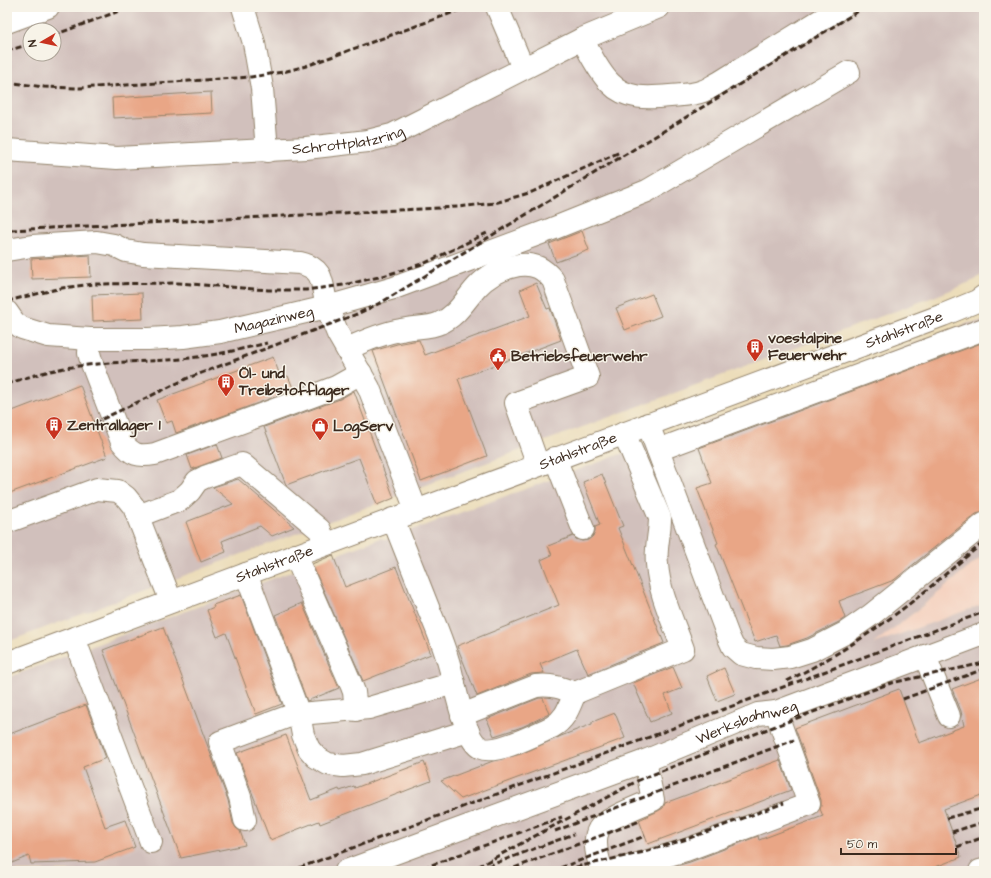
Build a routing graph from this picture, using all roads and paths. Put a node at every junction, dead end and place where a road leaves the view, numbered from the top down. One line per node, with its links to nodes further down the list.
1 (48, 7): 6 (street)
2 (243, 7): 11 (street)
3 (498, 7): 8 (street)
4 (660, 7): 7 (street, Schrottplatzring)
5 (842, 7): 7 (street)
6 (7, 22)
7 (582, 39): 8 (street, Schrottplatzring)
8 (523, 68): 11 (street, Schrottplatzring)
9 (849, 72): 14 (street)
10 (7, 150): 11 (street, Schrottplatzring)
11 (267, 151)
12 (7, 250): 14 (street)
13 (982, 301): 21 (street, Stahlstraße)
14 (328, 307): 18 (street, Magazinweg); 19 (street, Magazinweg)
15 (7, 312): 17 (street, Magazinweg)
16 (984, 329): 23 (street)
17 (14, 334): 18 (street, Magazinweg)
18 (90, 339): 20 (street)
19 (347, 349): 20 (street, Magazinweg); 24 (street)
20 (361, 373): 25 (street, Magazinweg)
21 (648, 424): 22 (street, Stahlstraße); 23 (street)
22 (624, 433): 24 (street, Stahlstraße); 40 (street)
23 (658, 450): 29 (street)
24 (547, 462): 25 (street, Stahlstraße); 30 (street)
25 (416, 510): 27 (street, Stahlstraße)
26 (138, 516): 28 (street); 31 (street); 34 (street)
27 (393, 519): 31 (street, Stahlstraße); 39 (street)
28 (7, 522)
29 (984, 524)
30 (583, 529)
31 (324, 544): 32 (street, Stahlstraße)
32 (295, 555): 33 (street, Stahlstraße); 41 (street)
33 (246, 574): 34 (street, Stahlstraße); 43 (street)
34 (171, 602): 36 (street, Stahlstraße)
35 (984, 634): 37 (street, Werksbahnweg)
36 (74, 638): 38 (street, Stahlstraße); 48 (street)
37 (925, 656): 42 (street, Werksbahnweg); 44 (street)
38 (7, 663)
39 (454, 683): 41 (street); 45 (street)
40 (575, 693): 45 (street); 45 (street)
41 (356, 710): 43 (street)
42 (776, 712): 46 (street, Werksbahnweg); 51 (street)
43 (299, 714): 45 (street); 47 (street)
44 (949, 716)
45 (465, 723)
46 (644, 761): 50 (street, Werksbahnweg); 51 (street)
47 (245, 820)
48 (151, 842)
49 (984, 870): 52 (street)
50 (346, 871)
51 (606, 871)
52 (980, 871)

